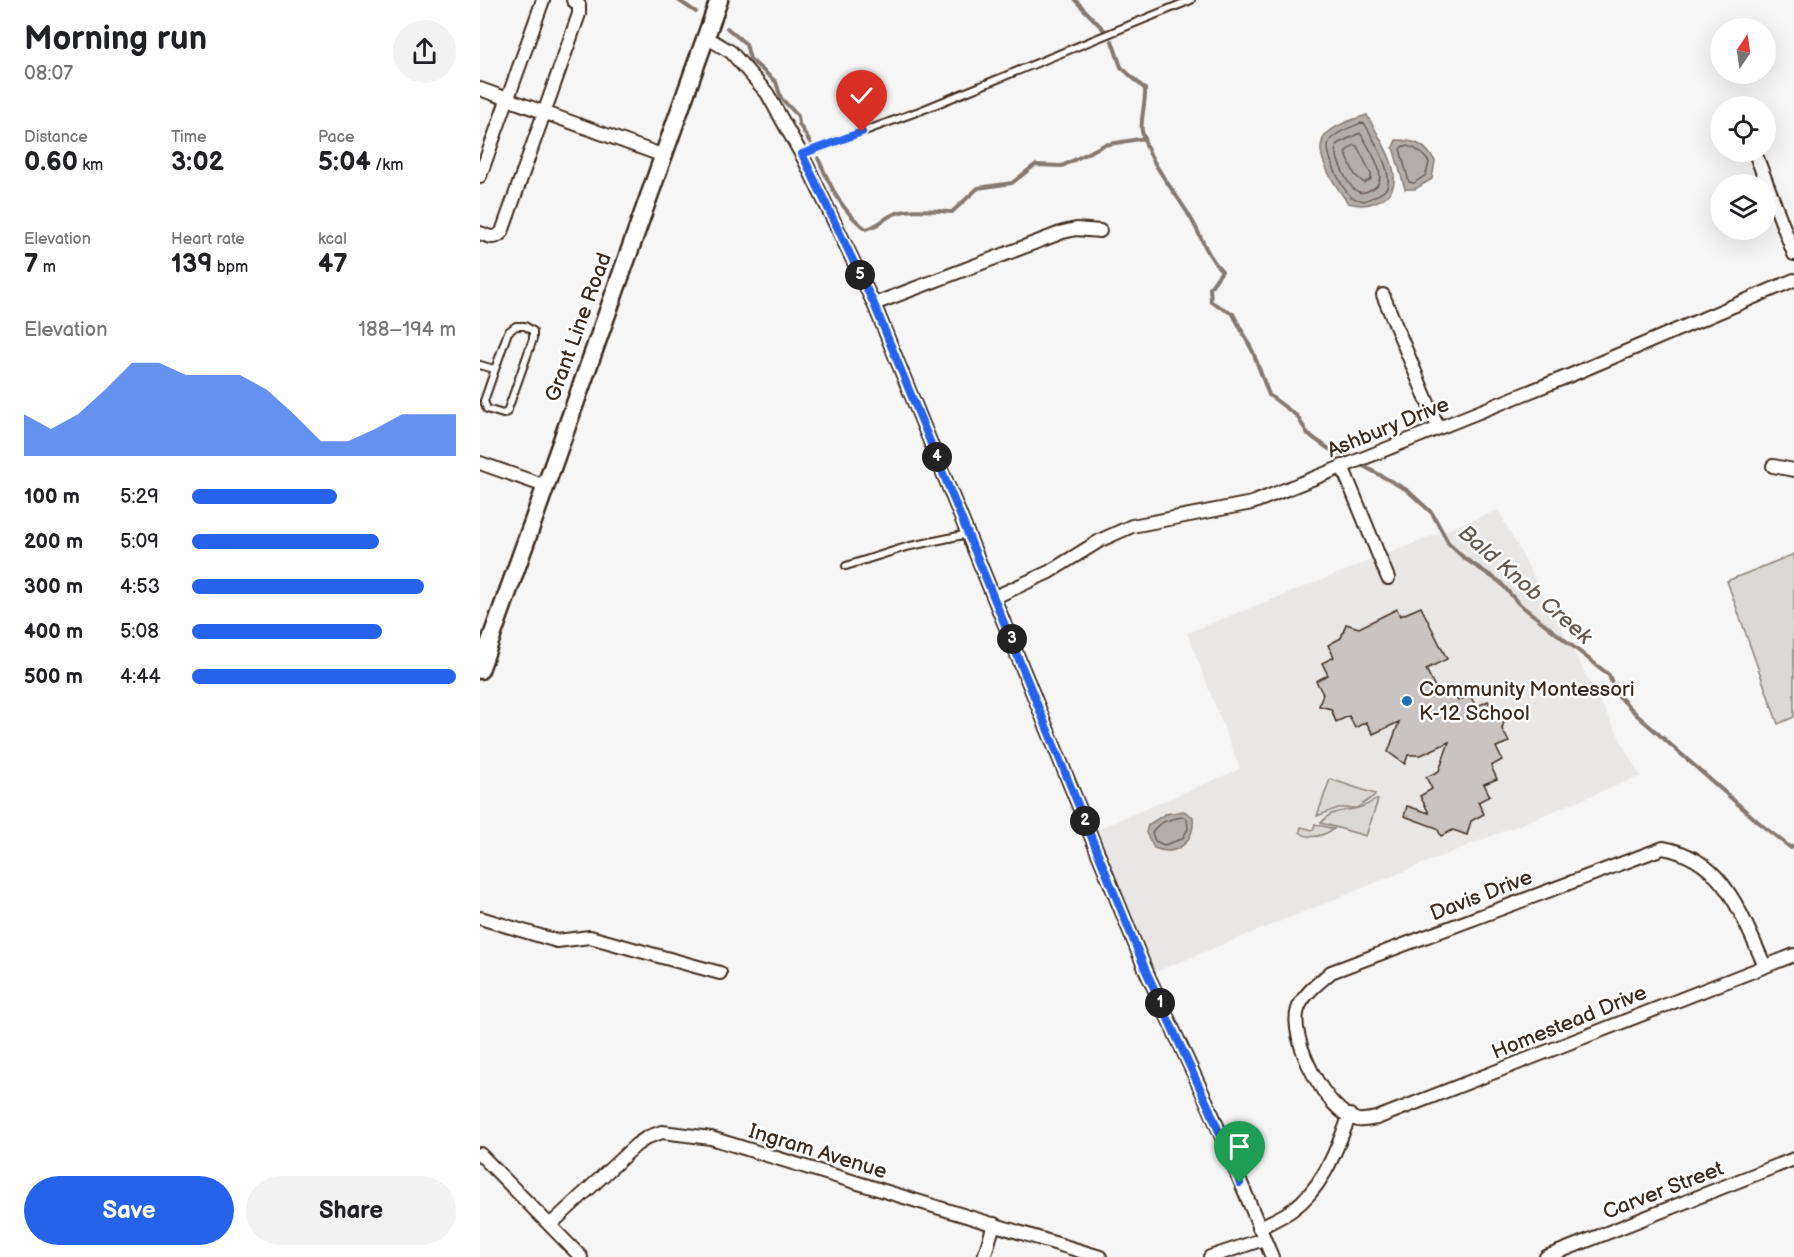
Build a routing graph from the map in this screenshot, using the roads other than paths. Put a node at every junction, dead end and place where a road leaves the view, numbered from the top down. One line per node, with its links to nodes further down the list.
1 (543, 0): 7 (street)
2 (573, 0): 8 (street)
3 (719, 0): 5 (main road, Grant Line Road)
4 (1191, 0): 9 (lane)
5 (706, 37): 9 (street); 10 (main road, Grant Line Road)
6 (480, 89): 7 (street)
7 (507, 99): 8 (street); 12 (street)
8 (545, 114): 10 (street); 14 (street)
9 (802, 154): 18 (street)
10 (664, 156): 26 (main road, Grant Line Road)
11 (1759, 162): 15 (street)
12 (480, 176)
13 (1100, 231): 18 (street)
14 (480, 233)
15 (1794, 254)
16 (1794, 280): 21 (street, Ashbury Drive)
17 (1383, 294): 21 (street)
18 (874, 304): 27 (street)
19 (480, 364): 20 (lane)
20 (494, 369): 20 (lane)
21 (1438, 427): 23 (street, Ashbury Drive)
22 (480, 463): 26 (street)
23 (1343, 466): 29 (street); 30 (street, Ashbury Drive)
24 (1773, 466): 25 (street)
25 (1794, 471)
26 (545, 486): 31 (main road, Grant Line Road)
27 (969, 534): 28 (lane); 30 (street)
28 (846, 566)
29 (1388, 578)
30 (995, 597): 41 (street)
31 (480, 670)
32 (480, 918): 35 (street)
33 (1794, 955): 34 (street, Homestead Drive)
34 (1765, 966): 36 (street, Homestead Drive); 36 (street, Davis Drive)
35 (720, 973)
36 (1354, 1117): 41 (street)
37 (480, 1154): 40 (street)
38 (1794, 1159): 47 (street, Carver Street)
39 (994, 1224): 40 (street, Ingram Avenue); 43 (street); 44 (street, Ingram Avenue)
40 (550, 1225): 42 (street)
41 (1261, 1233): 45 (street); 46 (street)
42 (581, 1257)
43 (984, 1257)
44 (1100, 1257)
45 (1210, 1257)
46 (1272, 1257)
47 (1546, 1257)

